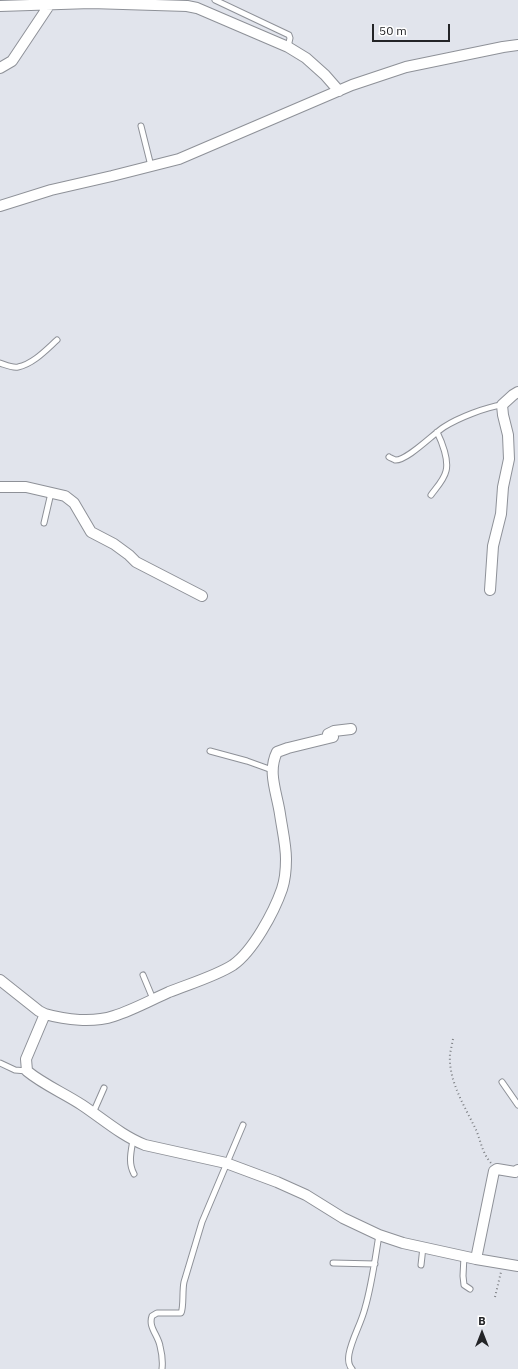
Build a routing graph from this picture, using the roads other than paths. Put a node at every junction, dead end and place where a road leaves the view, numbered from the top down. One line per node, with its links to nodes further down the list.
1 (215, 0): 6 (lane)
2 (76, 2): 3 (street); 6 (street)
3 (50, 4): 4 (street); 7 (street)
4 (0, 6)
5 (518, 45): 8 (street)
6 (288, 47): 8 (street)
7 (0, 68)
8 (339, 90): 10 (street)
9 (141, 126): 10 (lane)
10 (151, 166): 11 (street)
11 (0, 206)
12 (57, 340): 13 (lane)
13 (0, 363)
14 (518, 392): 15 (street)
15 (502, 405): 16 (lane); 22 (street)
16 (437, 432): 17 (lane); 20 (lane)
17 (389, 457)
18 (0, 487): 19 (street)
19 (51, 492): 21 (lane); 23 (street)
20 (431, 495)
21 (44, 523)
22 (490, 590)
23 (202, 596)
24 (351, 729): 26 (street)
25 (210, 751): 26 (lane)
26 (272, 770): 29 (street)
27 (143, 975): 29 (lane)
28 (0, 980): 30 (street)
29 (153, 999): 30 (street)
30 (45, 1014): 32 (street)
31 (0, 1063): 32 (lane)
32 (27, 1071): 36 (street)
33 (502, 1082): 35 (lane)
34 (104, 1088): 36 (lane)
35 (518, 1105)
36 (93, 1113): 38 (street)
37 (243, 1125): 39 (lane)
38 (133, 1140): 39 (street); 41 (lane)
39 (226, 1163): 42 (street); 51 (lane)
40 (518, 1170): 45 (street)
41 (134, 1174)
42 (379, 1235): 43 (street); 47 (lane)
43 (423, 1247): 44 (street); 48 (lane)
44 (464, 1256): 45 (street); 50 (lane)
45 (476, 1259): 49 (street)
46 (333, 1263): 47 (lane)
47 (375, 1264): 52 (lane)
48 (421, 1265)
49 (518, 1266)
50 (470, 1289)
51 (162, 1369)
52 (352, 1369)

